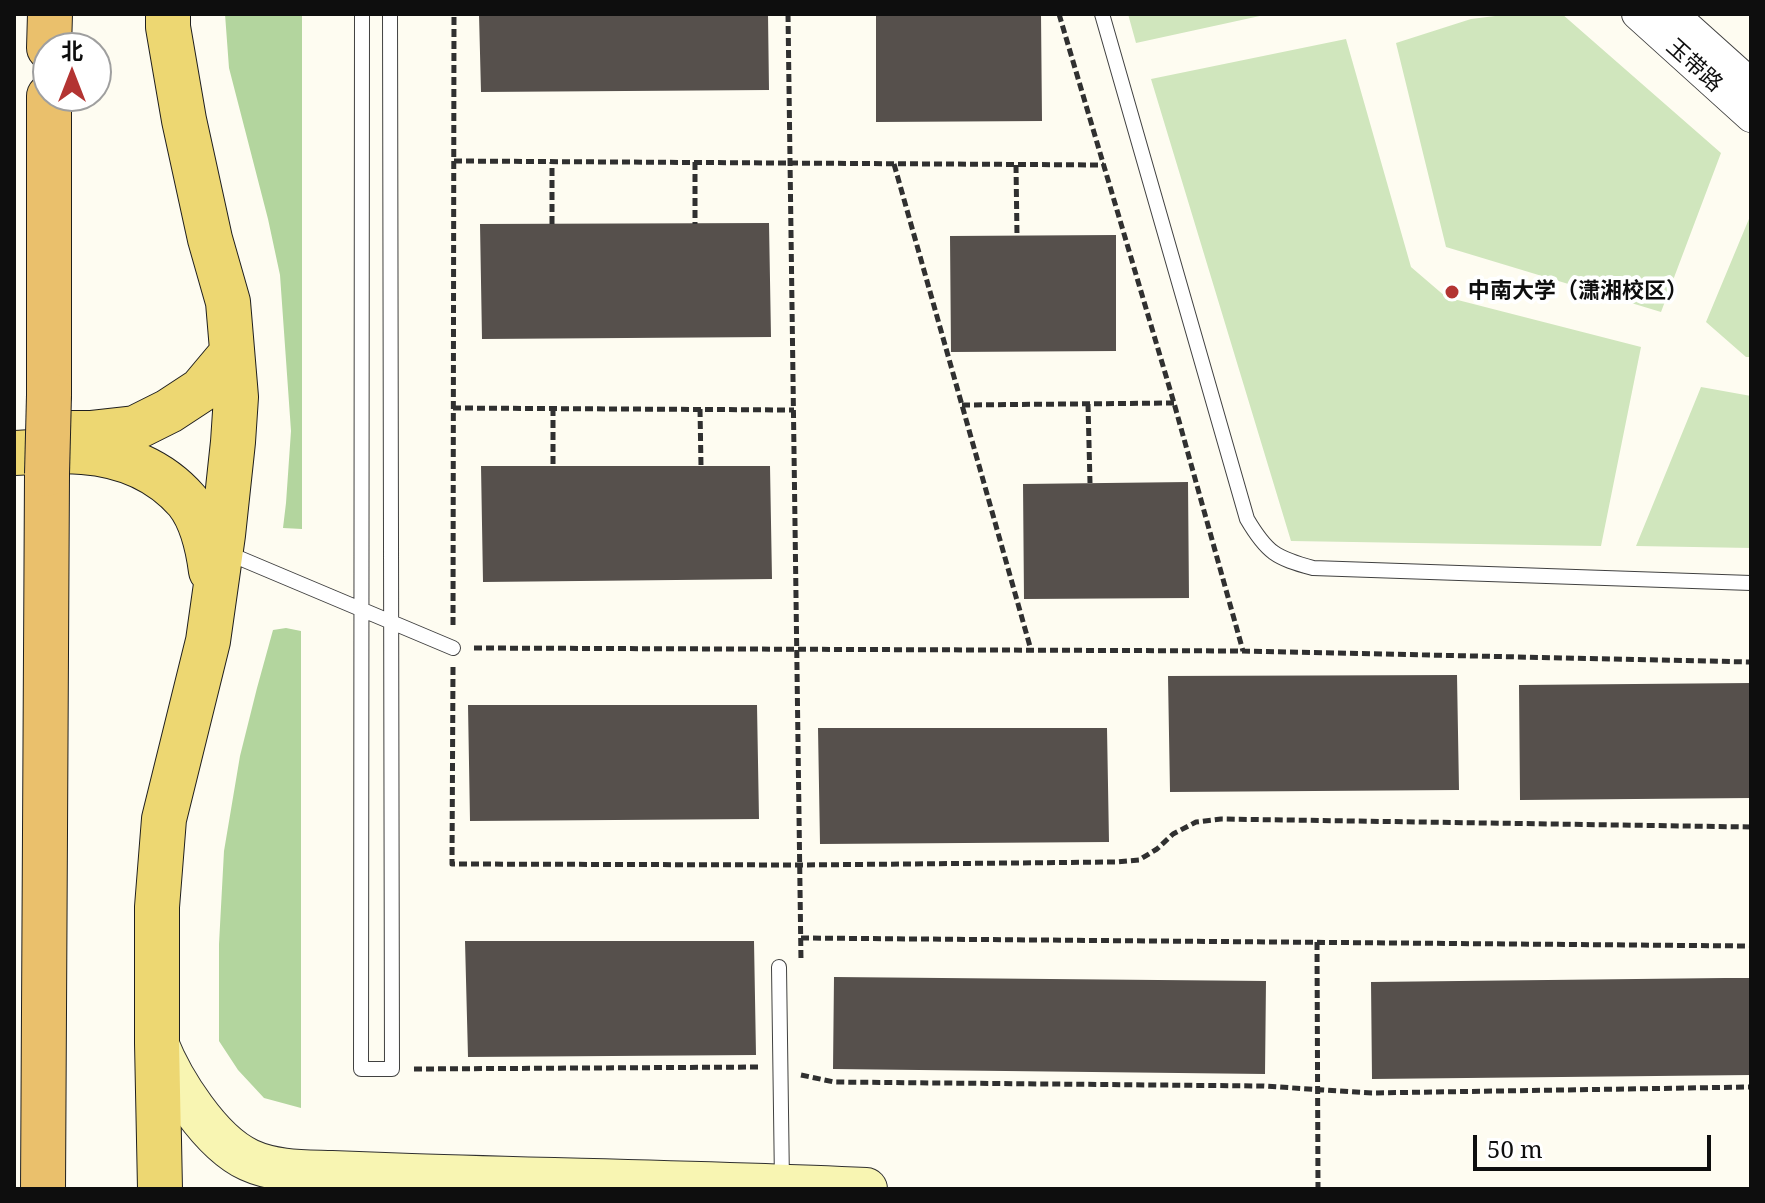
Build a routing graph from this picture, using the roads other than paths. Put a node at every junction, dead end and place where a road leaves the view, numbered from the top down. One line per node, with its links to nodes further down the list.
1 (168, 14): 10 (main road)
2 (362, 14): 16 (lane)
3 (390, 14): 17 (lane)
4 (1102, 14): 14 (lane)
5 (1637, 14): 9 (street, 玉带路)
6 (1673, 14): 7 (street)
7 (1751, 84)
8 (49, 112): 12 (highway, bridge)
9 (1751, 117)
10 (232, 353): 11 (main road); 13 (main road)
11 (14, 433)
12 (31, 463): 15 (main road); 22 (highway)
13 (221, 550): 15 (main road); 16 (lane)
14 (1751, 583)
15 (214, 601): 20 (main road)
16 (361, 609): 17 (lane); 17 (lane)
17 (391, 621): 18 (lane)
18 (453, 648)
19 (779, 967): 21 (lane)
20 (157, 1043): 21 (main road); 23 (main road)
21 (782, 1186): 24 (main road)
22 (43, 1189)
23 (160, 1189)
24 (866, 1189)

